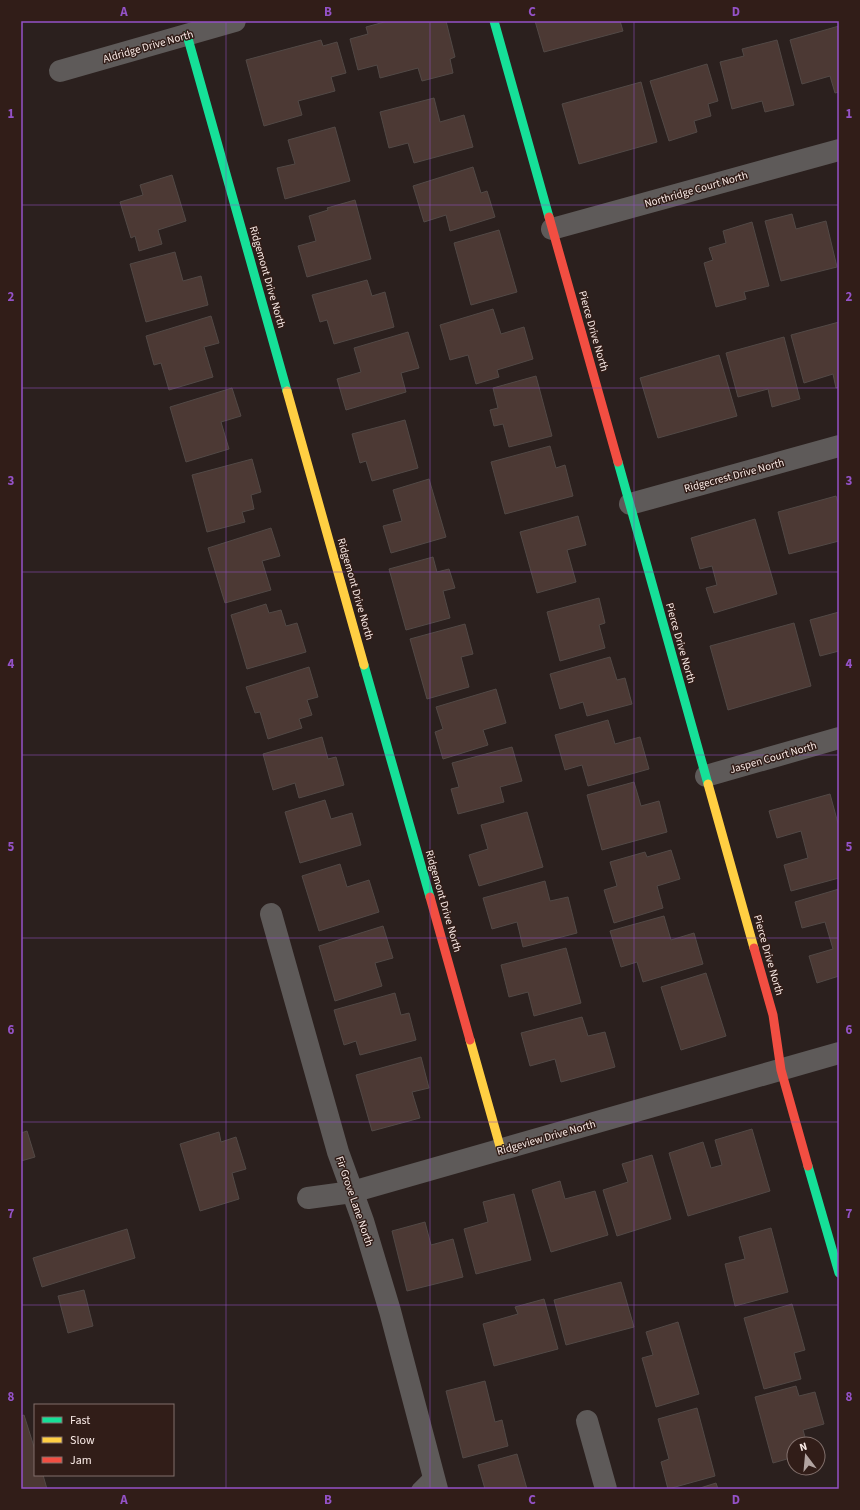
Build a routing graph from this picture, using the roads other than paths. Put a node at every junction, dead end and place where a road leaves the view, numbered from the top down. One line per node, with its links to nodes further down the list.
1 (235, 21): 3 (street, Aldridge Drive North)
2 (494, 21): 6 (street, Pierce Drive North)
3 (187, 34): 4 (street, Aldridge Drive North); 14 (street, Ridgemont Drive North)
4 (60, 71)
5 (839, 150): 6 (street, Northridge Court North)
6 (552, 229): 8 (street, Pierce Drive North)
7 (839, 446): 8 (street, Ridgecrest Drive North)
8 (630, 504): 10 (street, Pierce Drive North)
9 (839, 738): 10 (street, Jaspen Court North)
10 (706, 776): 13 (street, Pierce Drive North)
11 (271, 914): 15 (street, Fir Grove Lane North)
12 (839, 1053): 13 (street, Ridgeview Drive North)
13 (782, 1070): 14 (street, Ridgeview Drive North); 17 (street, Pierce Drive North)
14 (501, 1150): 15 (street, Ridgeview Drive North)
15 (352, 1192): 16 (street, Ridgeview Drive North); 19 (street, Fir Grove Lane North)
16 (308, 1198)
17 (839, 1273)
18 (587, 1421): 21 (street)
19 (435, 1481): 20 (lane)
20 (418, 1489)
21 (606, 1489)

